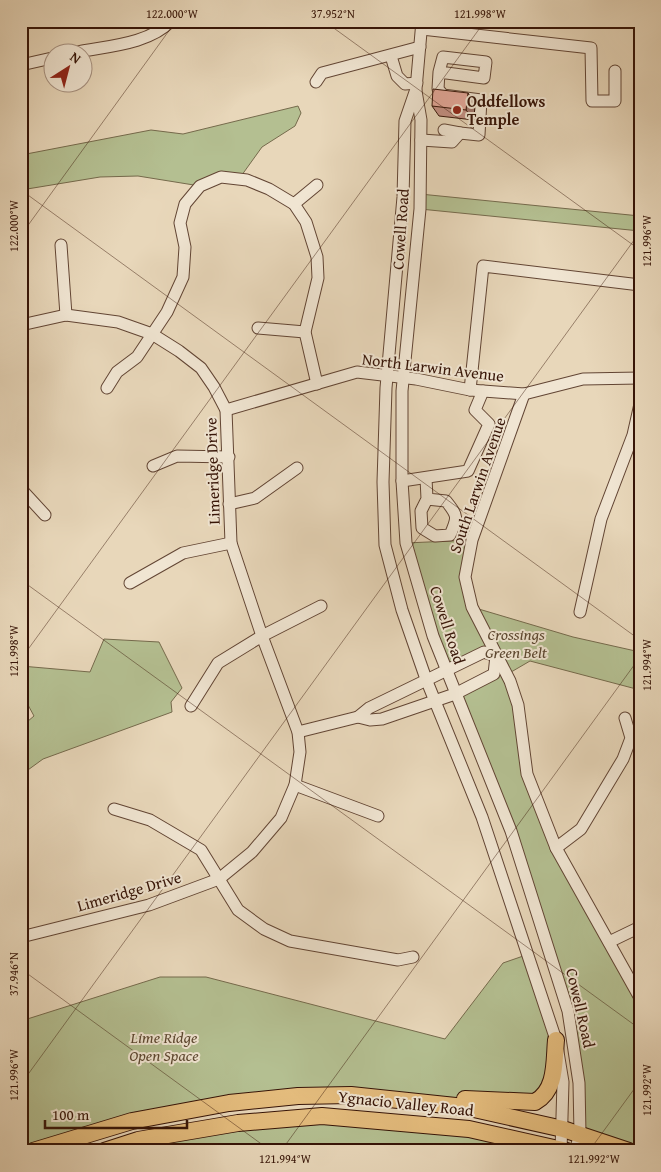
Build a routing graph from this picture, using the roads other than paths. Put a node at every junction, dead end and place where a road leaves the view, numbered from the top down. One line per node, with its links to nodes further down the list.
1 (171, 21): 5 (street)
2 (422, 25): 3 (street); 4 (street, Cowell Road)
3 (444, 26): 10 (street)
4 (420, 47): 6 (street); 8 (street, Cowell Road)
5 (92, 49)
6 (391, 56): 11 (street); 12 (street)
7 (42, 60): 9 (street)
8 (418, 63): 12 (street, Cowell Road); 14 (street)
9 (21, 65)
10 (615, 71)
11 (316, 82)
12 (416, 86): 15 (street, Cowell Road); 25 (street, Cowell Road)
13 (444, 130): 14 (street)
14 (460, 133): 15 (street)
15 (420, 140): 26 (street, Cowell Road)
16 (317, 185): 17 (street)
17 (294, 204): 23 (street); 24 (street)
18 (61, 245): 20 (street)
19 (640, 284): 30 (street)
20 (66, 315): 21 (street, Limeridge Drive); 24 (street, Limeridge Drive)
21 (21, 325)
22 (258, 328): 23 (street)
23 (305, 332): 28 (street)
24 (152, 334): 29 (street); 34 (street, Limeridge Drive)
25 (388, 375): 26 (street, North Larwin Avenue); 28 (street, North Larwin Avenue); 51 (street, Cowell Road)
26 (403, 377): 30 (street, North Larwin Avenue); 39 (street, Cowell Road)
27 (640, 378): 32 (street, North Larwin Avenue)
28 (317, 384): 34 (street, North Larwin Avenue)
29 (107, 388)
30 (470, 390): 31 (street, North Larwin Avenue)
31 (483, 391): 32 (street, North Larwin Avenue); 38 (street)
32 (524, 394): 49 (street, South Larwin Avenue)
33 (640, 404): 47 (street)
34 (226, 410): 35 (street, Limeridge Drive)
35 (229, 457): 36 (street); 42 (street, Limeridge Drive)
36 (152, 466)
37 (297, 468): 42 (street)
38 (426, 478): 39 (street); 41 (street)
39 (402, 481): 50 (street, Cowell Road)
40 (21, 489): 43 (street)
41 (427, 499)
42 (229, 504): 44 (street, Limeridge Drive)
43 (45, 515)
44 (231, 543): 45 (street); 48 (street, Limeridge Drive)
45 (130, 583)
46 (321, 606): 48 (street)
47 (580, 612)
48 (262, 636): 54 (street); 57 (street, Limeridge Drive)
49 (496, 656): 50 (street); 52 (street); 61 (street, South Larwin Avenue)
50 (445, 670): 51 (street); 52 (street, Cowell Road)
51 (426, 679): 53 (street, Cowell Road); 55 (street)
52 (455, 694): 53 (street); 71 (street, Cowell Road)
53 (434, 700): 55 (street); 68 (street, Cowell Road)
54 (190, 706)
55 (358, 717): 57 (street)
56 (625, 718): 61 (street)
57 (298, 732): 58 (street, Limeridge Drive)
58 (294, 785): 60 (street); 62 (street, Limeridge Drive)
59 (114, 809): 62 (street)
60 (378, 816)
61 (556, 848): 65 (street, South Larwin Avenue)
62 (219, 879): 64 (street, Limeridge Drive); 66 (street)
63 (640, 927): 65 (street)
64 (21, 937)
65 (609, 942): 67 (street, South Larwin Avenue)
66 (413, 957)
67 (640, 998)
68 (556, 1040): 69 (highway); 70 (street, Cowell Road)
69 (351, 1095): 70 (highway, Ygnacio Valley Road); 73 (highway, Ygnacio Valley Road)
70 (563, 1129): 71 (highway, Ygnacio Valley Road); 72 (street, Cowell Road)
71 (580, 1134): 72 (street, Cowell Road); 75 (highway, Ygnacio Valley Road)
72 (566, 1150): 74 (highway, Ygnacio Valley Road)
73 (33, 1151)
74 (104, 1151)
75 (629, 1151)

